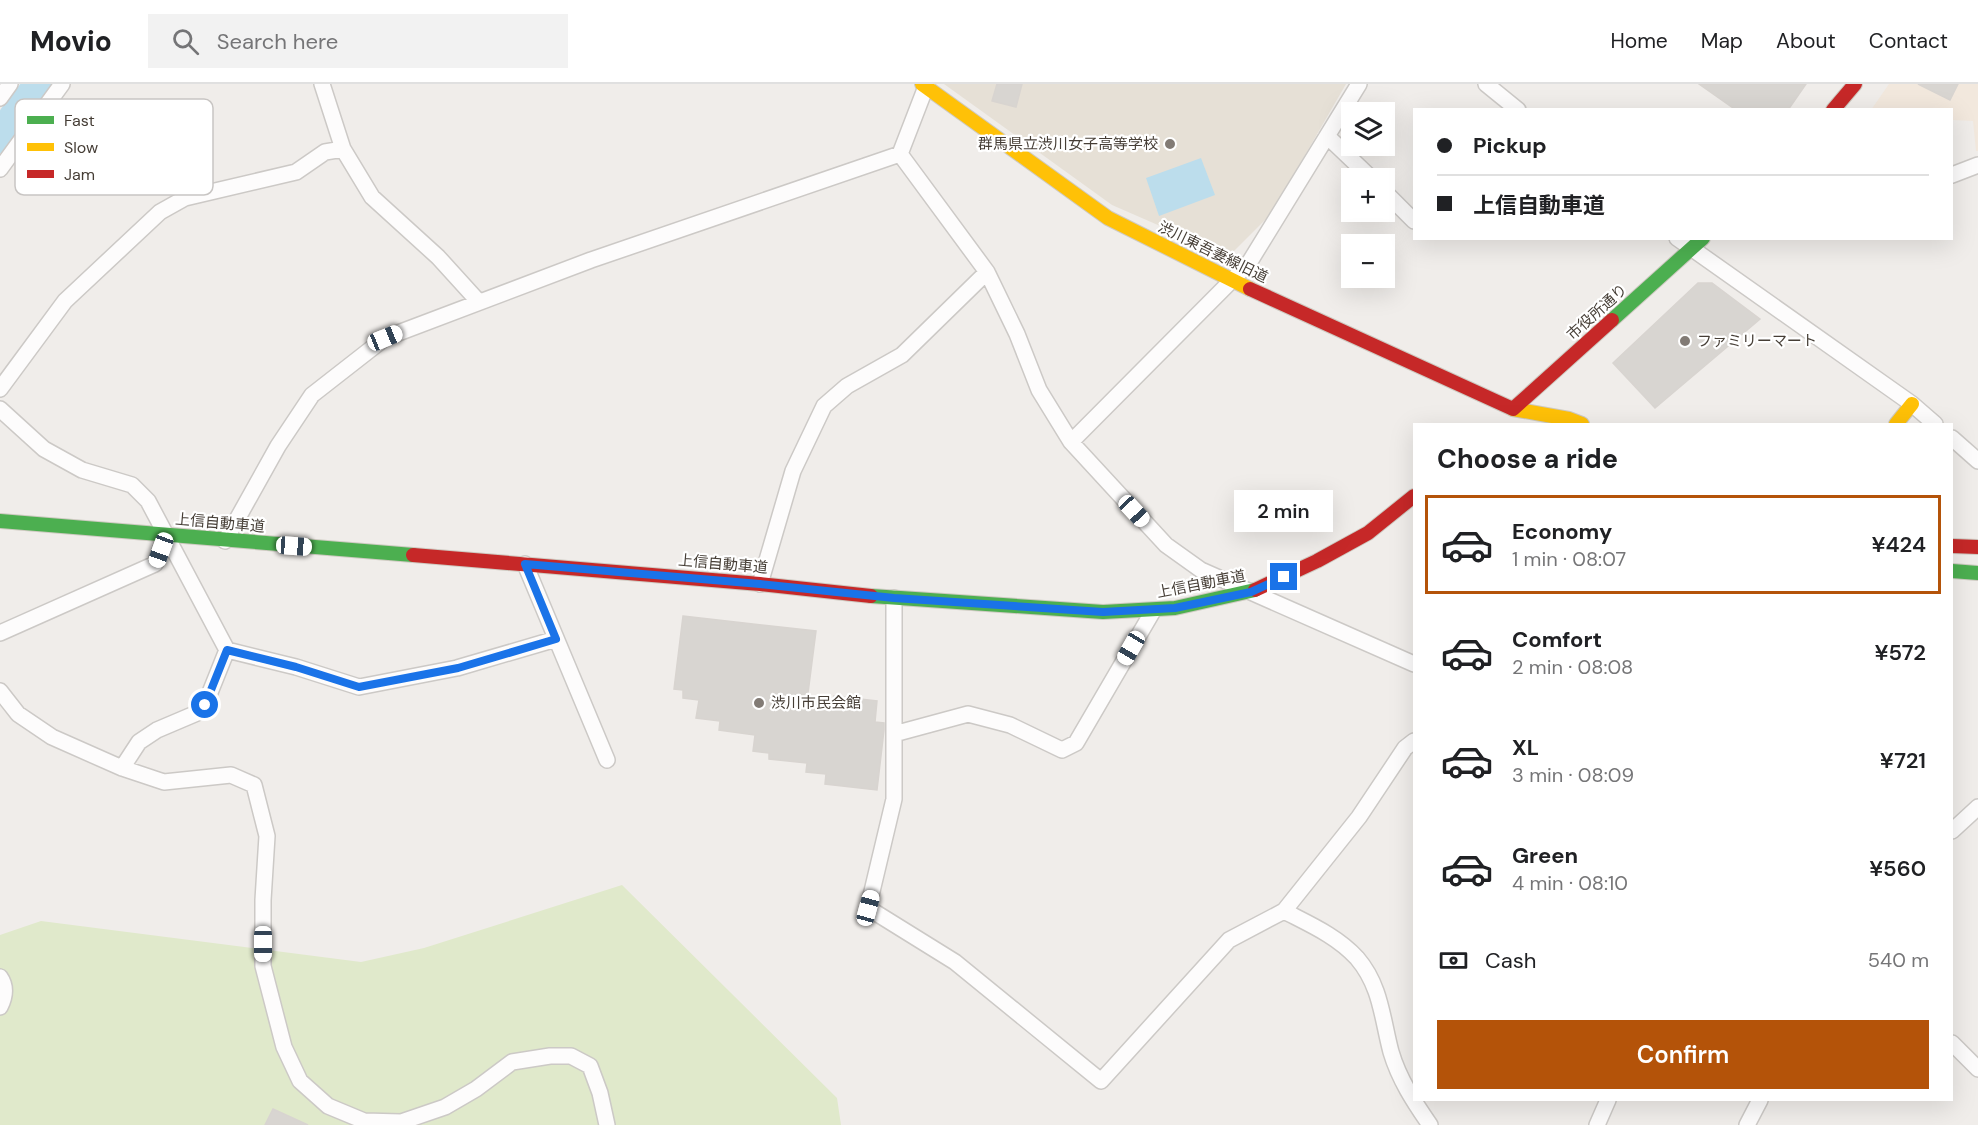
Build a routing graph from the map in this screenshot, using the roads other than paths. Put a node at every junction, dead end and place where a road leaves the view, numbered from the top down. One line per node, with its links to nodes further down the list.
1 (10, 84): 8 (street)
2 (62, 84): 9 (street)
3 (322, 84): 14 (street)
4 (1359, 84): 12 (street)
5 (1486, 84): 10 (street)
6 (1854, 84): 11 (main road)
7 (925, 85): 15 (street); 28 (main road, 渋川東吾妻線旧道)
8 (0, 98)
9 (51, 99)
10 (1516, 108)
11 (1835, 108)
12 (1327, 136): 17 (street); 28 (street)
13 (15, 148): 18 (street)
14 (343, 149): 20 (street); 29 (street)
15 (900, 154): 27 (street); 29 (street)
16 (1978, 165): 19 (street)
17 (1361, 168)
18 (0, 169)
19 (1953, 175)
20 (213, 191)
21 (198, 195): 30 (street)
22 (1395, 202): 23 (street)
23 (1413, 220)
24 (1679, 240): 26 (street)
25 (1701, 240): 26 (main road, 市役所通り)
26 (1690, 250): 31 (street); 33 (main road, 市役所通り)
27 (987, 272): 39 (street); 50 (street)
28 (1233, 281): 33 (main road, 渋川東吾妻線旧道); 39 (street)
29 (478, 301): 44 (street)
30 (0, 389)
31 (1912, 405): 36 (main road); 37 (street)
32 (0, 409): 43 (street)
33 (1509, 413): 34 (main road); 35 (main road)
34 (1533, 423)
35 (1580, 423)
36 (1897, 423)
37 (1934, 423)
38 (1953, 439): 40 (street)
39 (1071, 442): 51 (street)
40 (1978, 461)
41 (1413, 497): 51 (main road, 上信自動車道)
42 (0, 521): 43 (main road, 上信自動車道)
43 (166, 535): 44 (main road, 上信自動車道); 54 (street); 56 (street)
44 (225, 541): 47 (main road, 上信自動車道)
45 (1953, 546): 46 (main road)
46 (1978, 547)
47 (525, 564): 50 (main road, 上信自動車道); 55 (street)
48 (1953, 571): 49 (main road)
49 (1978, 573)
50 (760, 584): 52 (main road, 上信自動車道)
51 (1251, 592): 53 (main road, 上信自動車道); 57 (street)
52 (894, 598): 53 (main road, 上信自動車道); 59 (street)
53 (1153, 611): 59 (street)
54 (0, 633)
55 (556, 639): 56 (street); 61 (street)
56 (227, 650): 62 (street)
57 (1413, 664)
58 (0, 691): 62 (street)
59 (894, 734): 65 (street)
60 (1413, 742): 65 (street)
61 (607, 760)
62 (122, 768): 74 (street)
63 (1978, 807): 64 (street)
64 (1953, 829)
65 (1284, 911): 70 (street)
66 (0, 976): 67 (street)
67 (0, 1007)
68 (1953, 1044): 69 (street)
69 (1978, 1069)
70 (1413, 1099)
71 (1414, 1101): 75 (street)
72 (1608, 1101): 76 (street)
73 (1759, 1101): 77 (street)
74 (607, 1125)
75 (1430, 1125)
76 (1597, 1125)
77 (1747, 1125)

